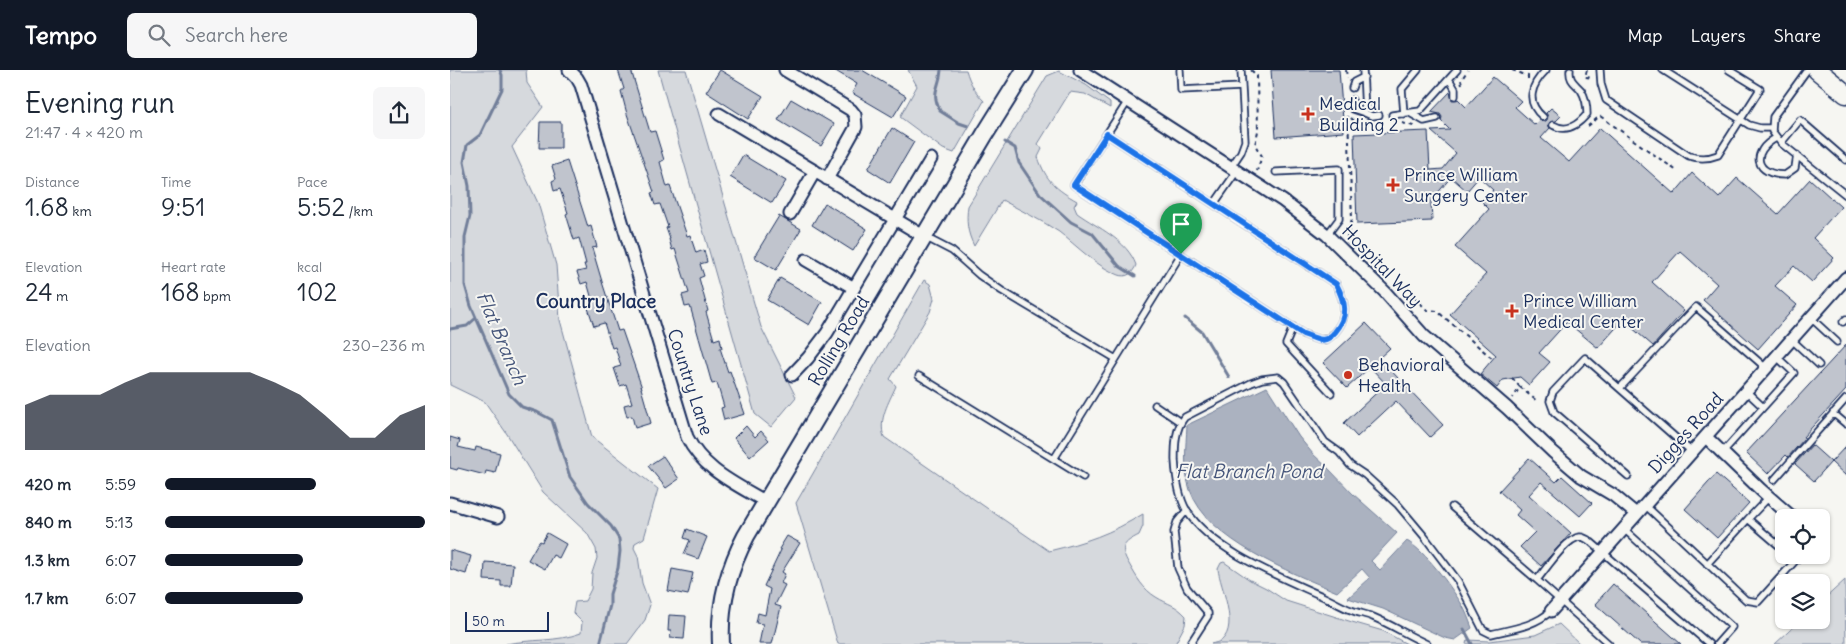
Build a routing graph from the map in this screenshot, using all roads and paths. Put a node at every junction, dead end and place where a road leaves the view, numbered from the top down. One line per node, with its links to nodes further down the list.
1 (569, 70): 91 (street, Country Lane)
2 (785, 70): 47 (street)
3 (1025, 70): 54 (street, Rolling Road)
4 (1080, 70): 25 (street, Hospital Way)
5 (1180, 70): 20 (lane)
6 (1240, 70): 20 (lane)
7 (1250, 70): 48 (path)
8 (1364, 70): 18 (lane)
9 (1418, 70): 29 (lane)
10 (1457, 70): 19 (lane)
11 (1570, 70): 35 (lane)
12 (1600, 70): 34 (lane)
13 (1663, 70): 34 (lane)
14 (1729, 70): 34 (lane)
15 (1807, 70): 36 (lane)
16 (1817, 70): 22 (main road)
17 (1543, 71): 32 (lane)
18 (1364, 77): 21 (lane); 26 (lane)
19 (1449, 79): 23 (lane); 29 (lane)
20 (1242, 87): 43 (lane)
21 (1352, 88)
22 (1846, 94)
23 (1455, 96)
24 (1352, 100): 26 (lane)
25 (1128, 101): 38 (lane); 43 (street, Hospital Way)
26 (1365, 113): 30 (lane)
27 (719, 114): 45 (street)
28 (1348, 114): 55 (path)
29 (1407, 114): 31 (lane); 33 (lane)
30 (1379, 115)
31 (1392, 115)
32 (1543, 116)
33 (1437, 118)
34 (1740, 120): 36 (lane)
35 (1552, 125)
36 (1771, 128): 39 (lane)
37 (1582, 131): 44 (path)
38 (1107, 134): 50 (lane); 56 (lane)
39 (1779, 140): 40 (lane); 40 (lane); 42 (lane)
40 (1797, 155): 49 (lane)
41 (931, 159): 52 (street)
42 (1846, 160)
43 (1234, 169): 48 (street, Hospital Way); 50 (lane)
44 (1677, 170)
45 (814, 171): 47 (street); 51 (street)
46 (1276, 172): 53 (lane)
47 (827, 179): 52 (street)
48 (1252, 180): 53 (street, Hospital Way)
49 (1846, 195)
50 (1214, 204): 62 (lane)
51 (790, 214)
52 (895, 219): 54 (street); 59 (street)
53 (1327, 235): 97 (street, Hospital Way)
54 (925, 237): 66 (lane); 91 (street, Rolling Road)
55 (1349, 244)
56 (1181, 254): 62 (lane); 66 (lane)
57 (806, 260): 59 (street)
58 (1845, 281): 61 (street, Digges Road)
59 (854, 288): 70 (street)
60 (1402, 299): 67 (path)
61 (1811, 318): 63 (street, Digges Road); 64 (lane)
62 (1292, 327): 75 (lane)
63 (1792, 340): 65 (street, Digges Road); 68 (lane)
64 (1837, 342)
65 (1776, 357): 69 (street, Digges Road); 79 (lane)
66 (1116, 359): 86 (lane)
67 (1493, 359)
68 (1818, 365)
69 (1766, 368): 73 (lane); 74 (street, Digges Road)
70 (792, 375)
71 (919, 376): 86 (lane)
72 (1520, 387): 77 (path)
73 (1620, 388): 84 (lane); 87 (lane)
74 (1746, 391): 79 (lane); 83 (street, Digges Road)
75 (1331, 393)
76 (1846, 398): 80 (lane)
77 (1538, 402)
78 (1155, 405): 81 (lane)
79 (1763, 408): 85 (lane)
80 (1833, 413): 82 (lane); 89 (lane)
81 (1180, 422): 96 (lane); 107 (lane)
82 (1846, 424)
83 (1706, 437): 84 (street, Digges Road); 85 (street)
84 (1692, 452): 93 (street, Digges Road)
85 (1722, 452): 90 (street)
86 (1054, 459): 88 (lane)
87 (1628, 476)
88 (1083, 477)
89 (1774, 480)
90 (1769, 497): 95 (street); 99 (lane)
91 (766, 502): 108 (street, Rolling Road)
92 (450, 503): 98 (street)
93 (1645, 505): 97 (street, Digges Road); 103 (lane)
94 (1452, 508): 105 (lane)
95 (1783, 509)
96 (1187, 510): 109 (lane); 110 (lane)
97 (1636, 514): 100 (street, Digges Road)
98 (498, 517)
99 (1748, 519): 101 (lane); 103 (lane)
100 (1624, 529): 102 (street, Digges Road); 113 (lane)
101 (1775, 542)
102 (1604, 552): 105 (lane); 106 (street, Digges Road); 112 (lane)
103 (1707, 564): 104 (lane)
104 (1792, 564)
105 (1537, 580): 106 (lane)
106 (1561, 600): 107 (street, Digges Road); 111 (lane)
107 (1551, 611)
108 (721, 644)
109 (1190, 644)
110 (1428, 644)
111 (1609, 644)
112 (1709, 644)
113 (1717, 644)

